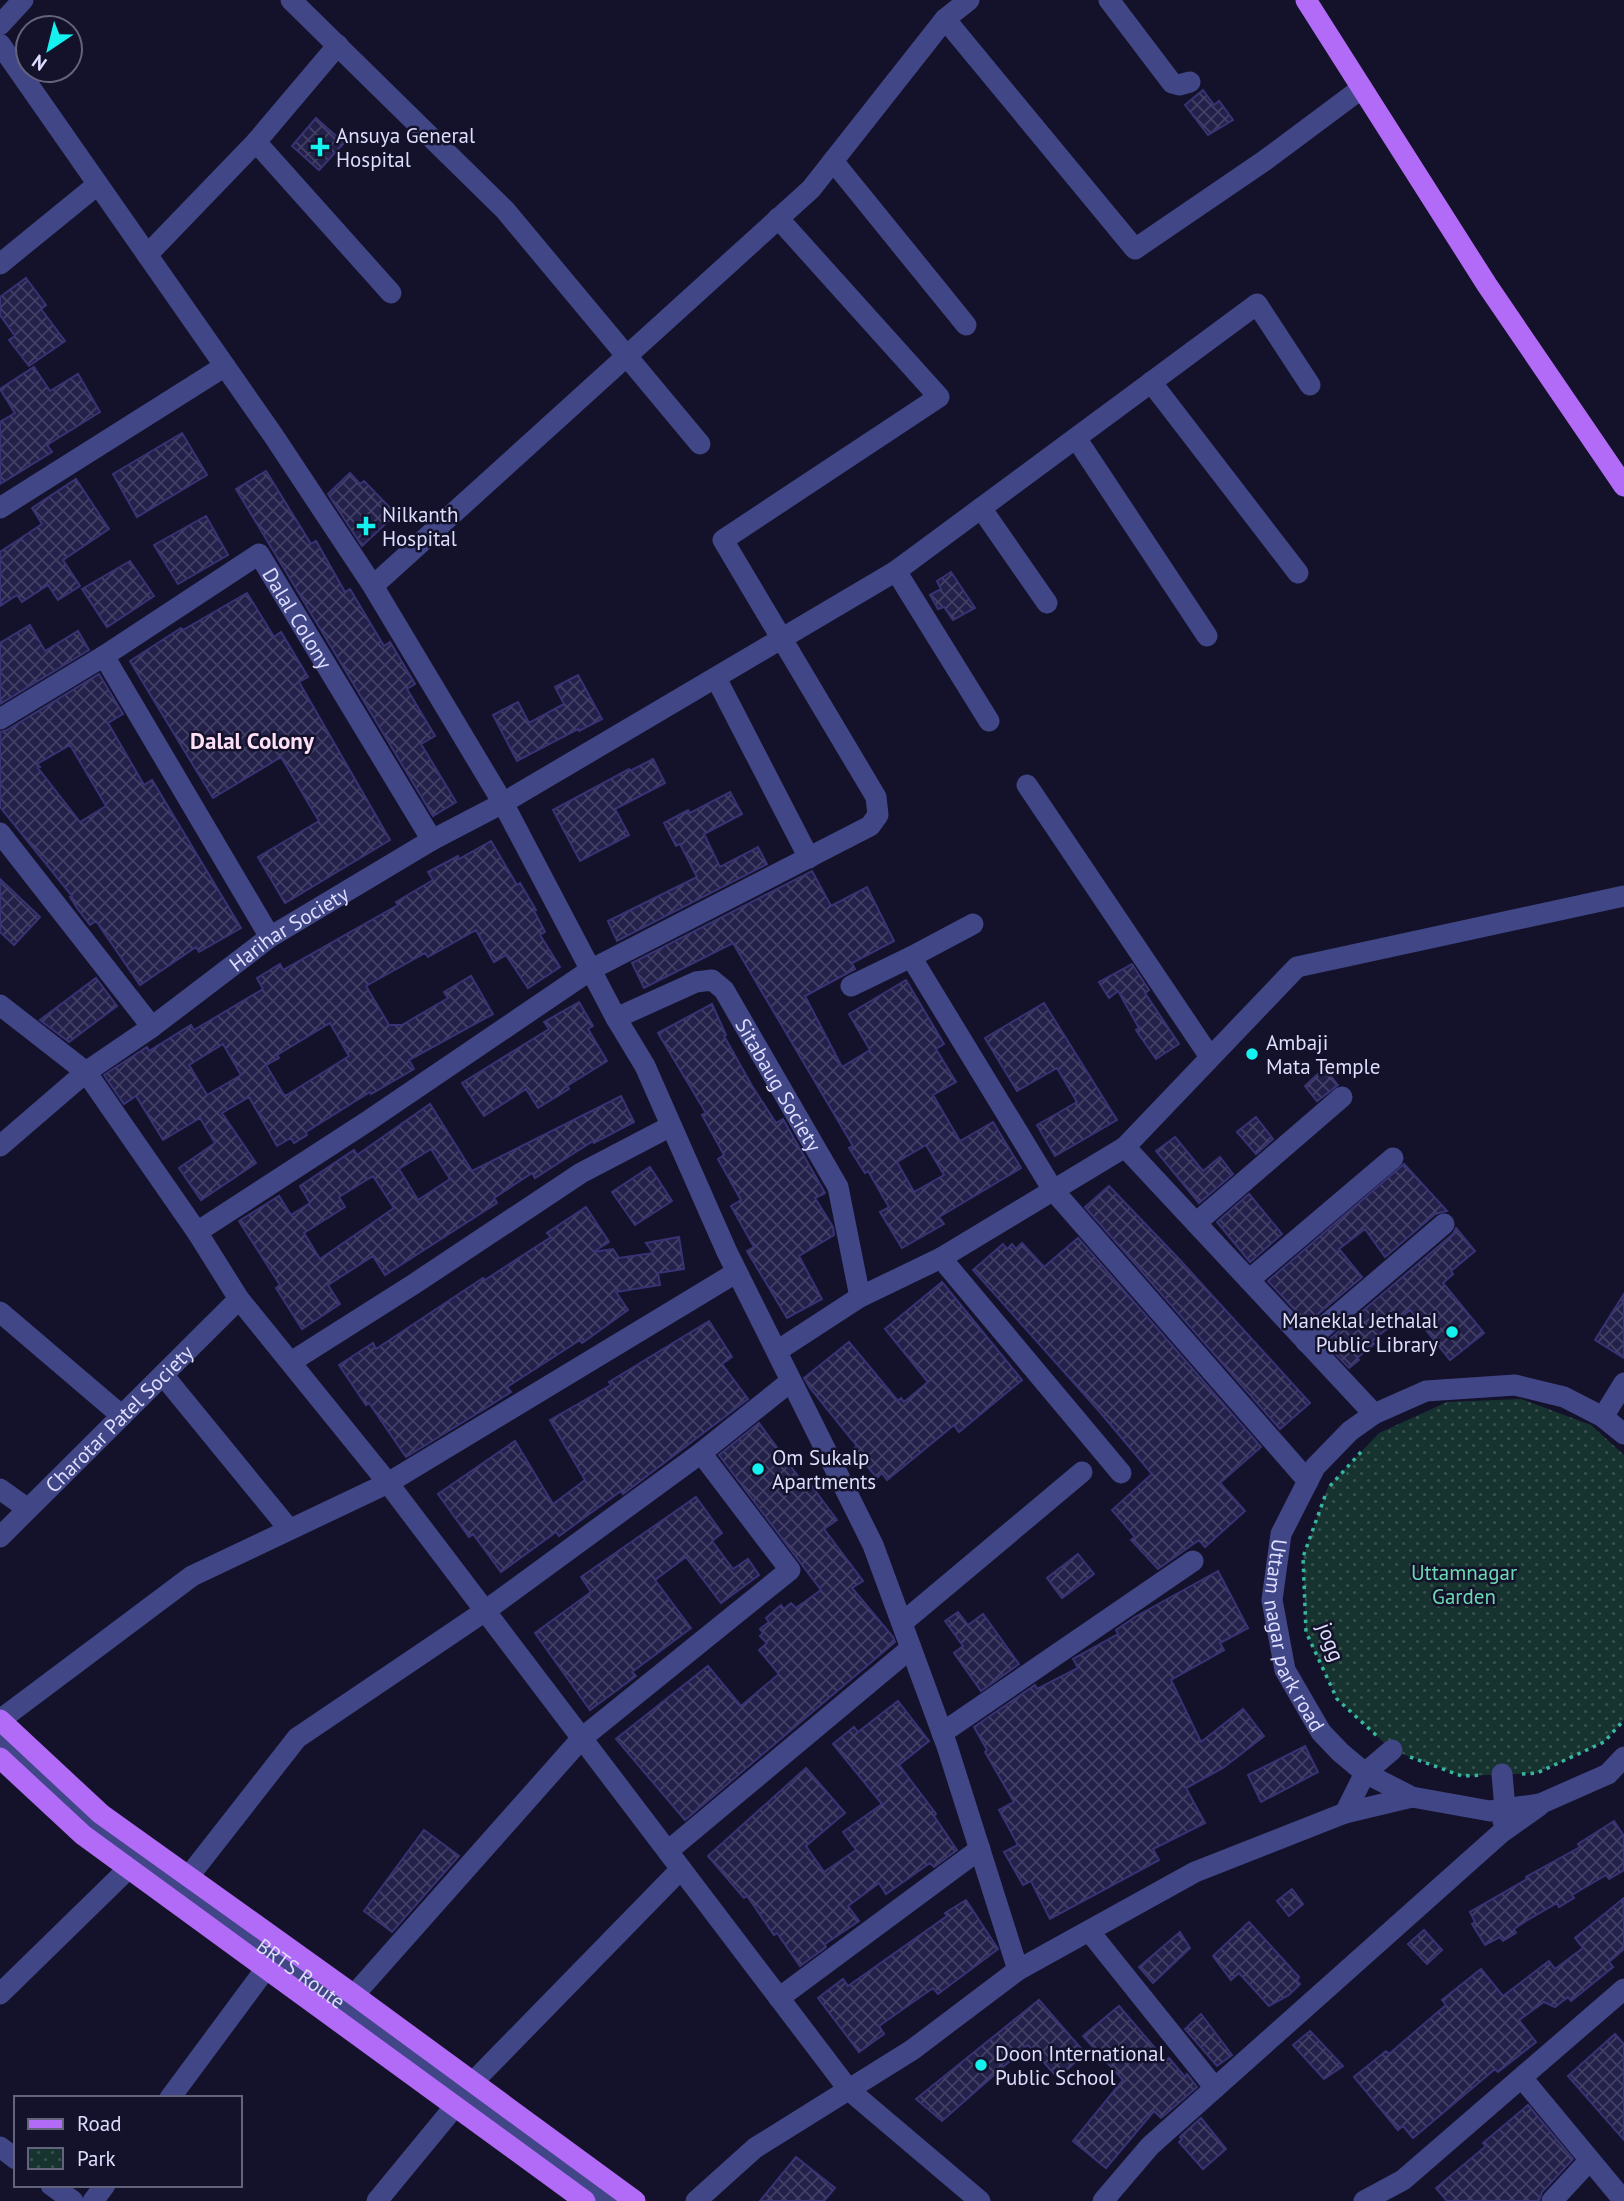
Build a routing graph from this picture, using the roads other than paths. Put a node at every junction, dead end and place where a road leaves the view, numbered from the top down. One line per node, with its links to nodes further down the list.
1 (23, 0): 8 (street)
2 (291, 0): 10 (street)
3 (970, 0): 7 (street)
4 (1109, 0): 11 (street)
5 (1306, 0): 12 (main road)
6 (1317, 0): 27 (main road)
7 (945, 19): 12 (street); 14 (street)
8 (0, 25)
9 (0, 44): 15 (street)
10 (338, 45): 13 (street); 21 (street)
11 (1190, 82)
12 (1362, 88): 28 (main road)
13 (256, 142): 17 (street); 19 (street)
14 (833, 161): 16 (street); 20 (street)
15 (97, 185): 17 (street); 18 (street)
16 (778, 218): 21 (street); 36 (street)
17 (147, 255): 22 (street)
18 (0, 264)
19 (391, 293)
20 (966, 325)
21 (627, 354): 26 (street); 33 (street)
22 (225, 366): 29 (street); 33 (street)
23 (1151, 382): 24 (street, Harihar Society); 25 (street, Harihar Society); 32 (street)
24 (1310, 386)
25 (1076, 438): 30 (street, Harihar Society); 35 (street)
26 (700, 444)
27 (1624, 467)
28 (1624, 486)
29 (0, 508)
30 (981, 508): 31 (street, Harihar Society); 34 (street)
31 (896, 571): 36 (street, Harihar Society); 40 (street)
32 (1298, 573)
33 (373, 586): 42 (street)
34 (1046, 603)
35 (1207, 636)
36 (783, 638): 38 (street, Harihar Society); 45 (street)
37 (104, 656): 39 (street); 44 (street, Dalal Colony); 48 (street)
38 (716, 677): 42 (street, Harihar Society); 45 (street)
39 (0, 719)
40 (989, 721)
41 (1027, 785): 55 (street)
42 (503, 803): 44 (street, Harihar Society); 50 (street)
43 (0, 833): 54 (street)
44 (432, 840): 48 (street, Harihar Society)
45 (809, 858): 50 (street)
46 (1624, 896): 55 (street)
47 (973, 924): 49 (street)
48 (270, 937): 54 (street, Harihar Society)
49 (911, 957): 51 (street); 62 (street)
50 (592, 969): 53 (street); 65 (street)
51 (851, 986)
52 (0, 1006): 56 (street)
53 (617, 1018): 58 (street); 69 (street, Sitabaug Society)
54 (152, 1027): 56 (street, Harihar Society)
55 (1210, 1057): 60 (street)
56 (86, 1072): 59 (street, Harihar Society); 65 (street)
57 (1342, 1097): 63 (street)
58 (671, 1126): 67 (street); 75 (street)
59 (0, 1146)
60 (1125, 1146): 62 (street); 63 (street)
61 (1393, 1158): 68 (street)
62 (1053, 1190): 66 (street); 86 (street)
63 (1196, 1223): 68 (street)
64 (1444, 1224): 73 (street)
65 (201, 1238): 70 (street); 72 (street)
66 (941, 1258): 69 (street); 85 (street)
67 (737, 1272): 74 (street); 87 (street)
68 (1249, 1280): 73 (street)
69 (860, 1297): 74 (street)
70 (239, 1299): 72 (street); 76 (street, Charotar Patel Society)
71 (0, 1312): 80 (street)
72 (264, 1329): 75 (street)
73 (1306, 1342): 79 (street)
74 (777, 1351): 77 (street)
75 (291, 1362): 87 (street)
76 (163, 1375): 80 (street, Charotar Patel Society); 90 (street)
77 (792, 1381): 83 (street); 94 (street)
78 (1624, 1383): 81 (street)
79 (1374, 1414): 81 (street, Uttam nagar park road); 86 (street, Uttam nagar park road)
80 (122, 1416): 89 (street, Charotar Patel Society)
81 (1603, 1417): 82 (street, Uttam nagar park road)
82 (1624, 1434)
83 (701, 1453): 93 (street); 99 (street)
84 (1082, 1472): 94 (street)
85 (1121, 1473)
86 (1308, 1481): 103 (street, Uttam nagar park road)
87 (388, 1483): 90 (street); 93 (street)
88 (0, 1489): 89 (street)
89 (28, 1509): 91 (street, Charotar Patel Society)
90 (289, 1529): 96 (street)
91 (0, 1537)
92 (1193, 1561): 97 (street)
93 (485, 1611): 99 (street); 114 (street)
94 (902, 1623): 95 (street)
95 (911, 1648): 97 (street); 111 (street)
96 (0, 1720): 114 (main road)
97 (942, 1733): 110 (street)
98 (0, 1738): 133 (street, BRTS Route)
99 (582, 1738): 111 (street); 120 (street)
100 (1392, 1750): 103 (street)
101 (0, 1758): 112 (main road)
102 (1624, 1758): 106 (street, Uttam nagar park road)
103 (1365, 1773): 105 (street, Uttam nagar park road); 108 (street)
104 (1502, 1774): 107 (street)
105 (1412, 1797): 107 (street, Uttam nagar park road); 108 (street)
106 (1540, 1804): 107 (street, Uttam nagar park road); 109 (street)
107 (1505, 1809): 109 (street)
108 (1345, 1813): 115 (street)
109 (1501, 1833): 124 (street)
110 (979, 1849): 117 (street); 121 (street)
111 (668, 1852): 113 (street)
112 (129, 1868): 116 (main road); 119 (street)
113 (681, 1869): 121 (street); 123 (street)
114 (188, 1876): 120 (main road)
115 (1089, 1931): 117 (street); 124 (street)
116 (267, 1967): 126 (street); 127 (main road)
117 (1018, 1970): 125 (street)
118 (1624, 1989): 122 (street)
119 (0, 1994)
120 (354, 1995): 123 (main road)
121 (779, 1998): 125 (street)
122 (1521, 2078): 128 (street); 138 (street)
123 (473, 2082): 134 (main road)
124 (1215, 2088): 137 (street)
125 (849, 2090): 135 (street); 136 (street)
126 (171, 2096)
127 (456, 2105): 131 (street); 132 (main road)
128 (1589, 2161): 139 (street); 140 (street)
129 (54, 2187): 130 (street)
130 (73, 2201)
131 (377, 2201)
132 (585, 2201)
133 (611, 2201)
134 (635, 2201)
135 (696, 2201)
136 (980, 2201)
137 (1103, 2201)
138 (1364, 2201)
139 (1552, 2201)
140 (1624, 2201)

